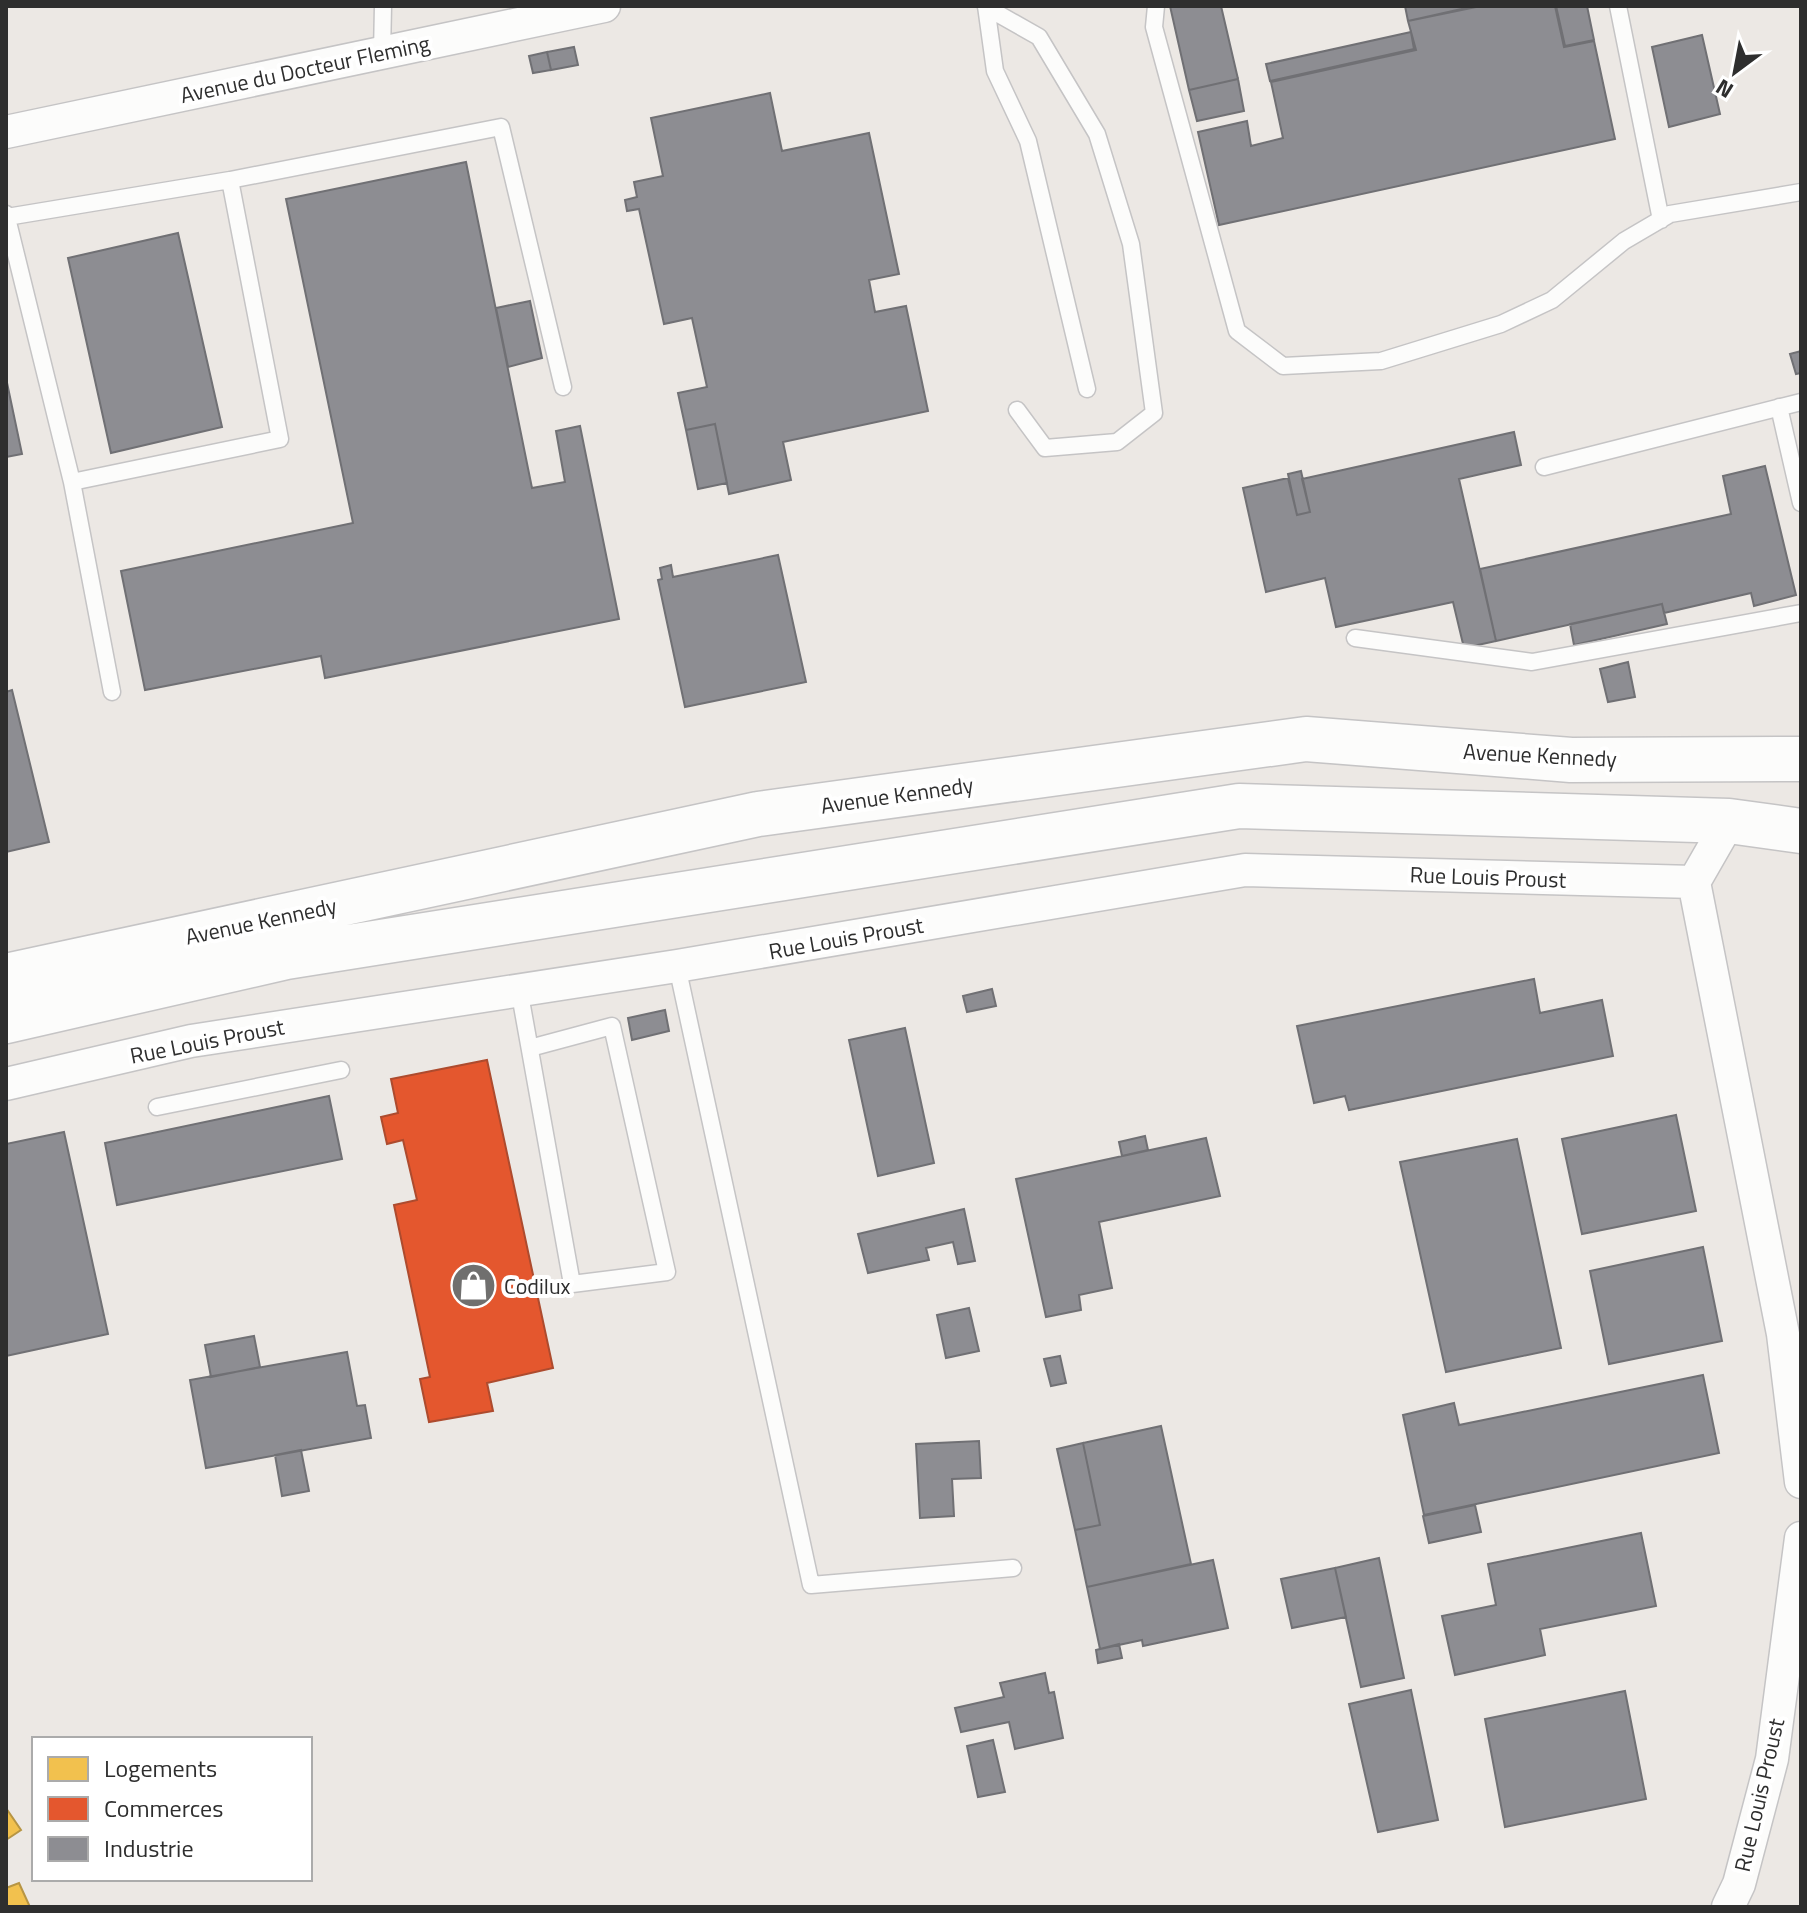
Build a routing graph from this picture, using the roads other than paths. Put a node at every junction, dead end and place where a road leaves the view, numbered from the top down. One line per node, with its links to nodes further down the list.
1 (383, 6): 6 (lane)
2 (604, 6): 6 (street, Avenue du Docteur Fleming)
3 (1156, 6): 11 (lane)
4 (1618, 6): 11 (lane)
5 (986, 7): 13 (lane); 16 (lane)
6 (382, 53): 7 (street, Avenue du Docteur Fleming)
7 (6, 132)
8 (230, 180): 10 (lane); 12 (lane); 18 (lane)
9 (1801, 192): 11 (lane)
10 (6, 215): 18 (lane)
11 (1661, 220)
12 (563, 387)
13 (1087, 389)
14 (1801, 402): 15 (lane)
15 (1779, 407): 17 (lane); 19 (lane)
16 (1017, 410)
17 (1544, 467)
18 (72, 482): 22 (lane)
19 (1801, 503)
20 (1801, 613): 21 (lane)
21 (1355, 638)
22 (112, 692)
23 (1801, 759): 28 (main road, Avenue Kennedy)
24 (1729, 821): 25 (main road, Avenue Kennedy); 26 (street); 30 (main road, Avenue Kennedy)
25 (1801, 831)
26 (1694, 882): 27 (street, Rue Louis Proust); 35 (street)
27 (677, 966): 29 (street, Rue Louis Proust); 37 (lane)
28 (6, 976)
29 (519, 989): 31 (lane); 33 (street, Rue Louis Proust)
30 (6, 1021)
31 (530, 1048): 31 (lane)
32 (341, 1070): 34 (lane)
33 (6, 1084)
34 (157, 1107)
35 (1801, 1482)
36 (1800, 1550): 38 (street, Rue Louis Proust)
37 (1013, 1568)
38 (1791, 1679): 39 (street, Rue Louis Proust)
39 (1728, 1907)

